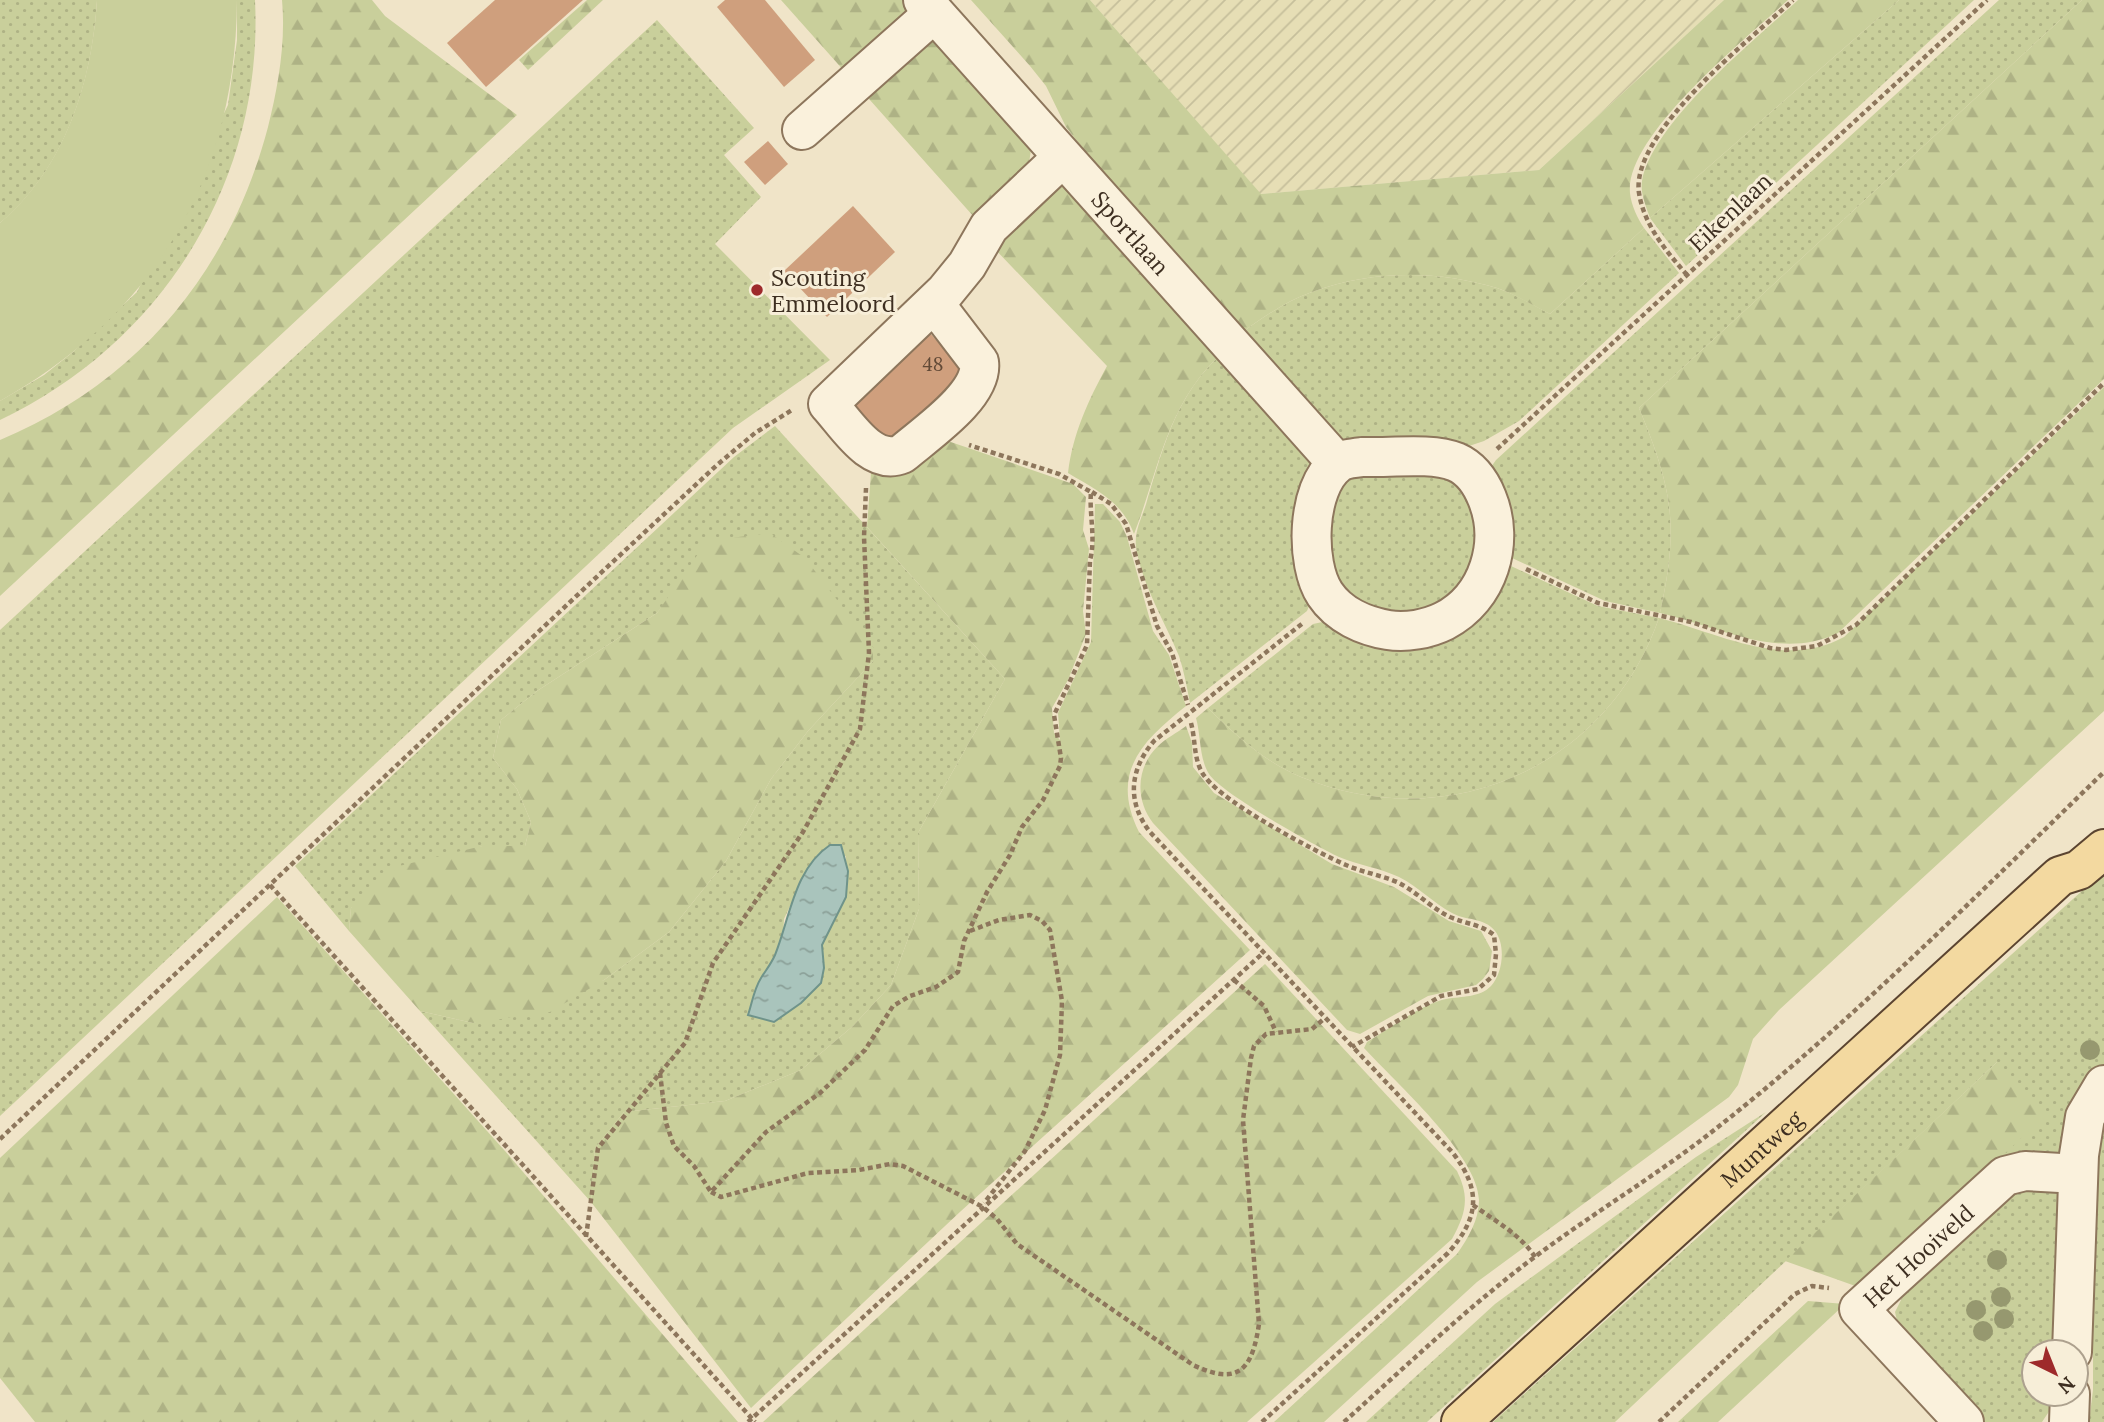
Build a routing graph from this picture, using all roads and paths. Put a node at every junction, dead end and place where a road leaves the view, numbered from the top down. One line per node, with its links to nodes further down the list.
1 (1793, 0): 6 (path)
2 (1987, 0): 6 (path, Eikenlaan)
3 (928, 6): 4 (street); 5 (street, Sportlaan)
4 (803, 130)
5 (1062, 158): 7 (street); 13 (street, Sportlaan)
6 (1687, 275): 11 (path, Eikenlaan)
7 (934, 303): 10 (street); 12 (street)
8 (2104, 383): 15 (path)
9 (794, 409): 23 (path)
10 (934, 426): 12 (street); 14 (path)
11 (1496, 450)
12 (875, 454): 30 (path)
13 (1337, 463): 13 (street)
14 (1091, 492): 17 (path); 24 (path)
15 (1523, 568)
16 (1310, 618): 25 (path)
17 (1188, 705)
18 (1191, 723): 29 (path)
19 (2104, 772): 38 (path)
20 (2104, 823): 22 (main road, Muntweg)
21 (2104, 849): 22 (main road, Muntweg)
22 (2060, 876): 44 (main road, Muntweg)
23 (270, 885): 32 (path); 37 (path)
24 (970, 931): 34 (path); 36 (path)
25 (1262, 953): 26 (path); 27 (path)
26 (1234, 979): 28 (path); 36 (path)
27 (1325, 1018): 28 (path); 29 (path)
28 (1276, 1032): 36 (path)
29 (1352, 1047): 35 (path)
30 (660, 1073): 34 (path); 37 (path)
31 (2104, 1085): 33 (street)
32 (0, 1139)
33 (2078, 1174): 40 (street); 46 (street, Het Hooiveld)
34 (711, 1192): 36 (path)
35 (1473, 1205): 38 (path); 42 (path)
36 (983, 1207): 41 (path)
37 (586, 1237): 41 (path)
38 (1535, 1257): 43 (path)
39 (1840, 1293): 45 (path)
40 (2072, 1338)
41 (751, 1421)
42 (1262, 1422)
43 (1344, 1422)
44 (1461, 1422)
45 (1659, 1422)
46 (1964, 1422)

